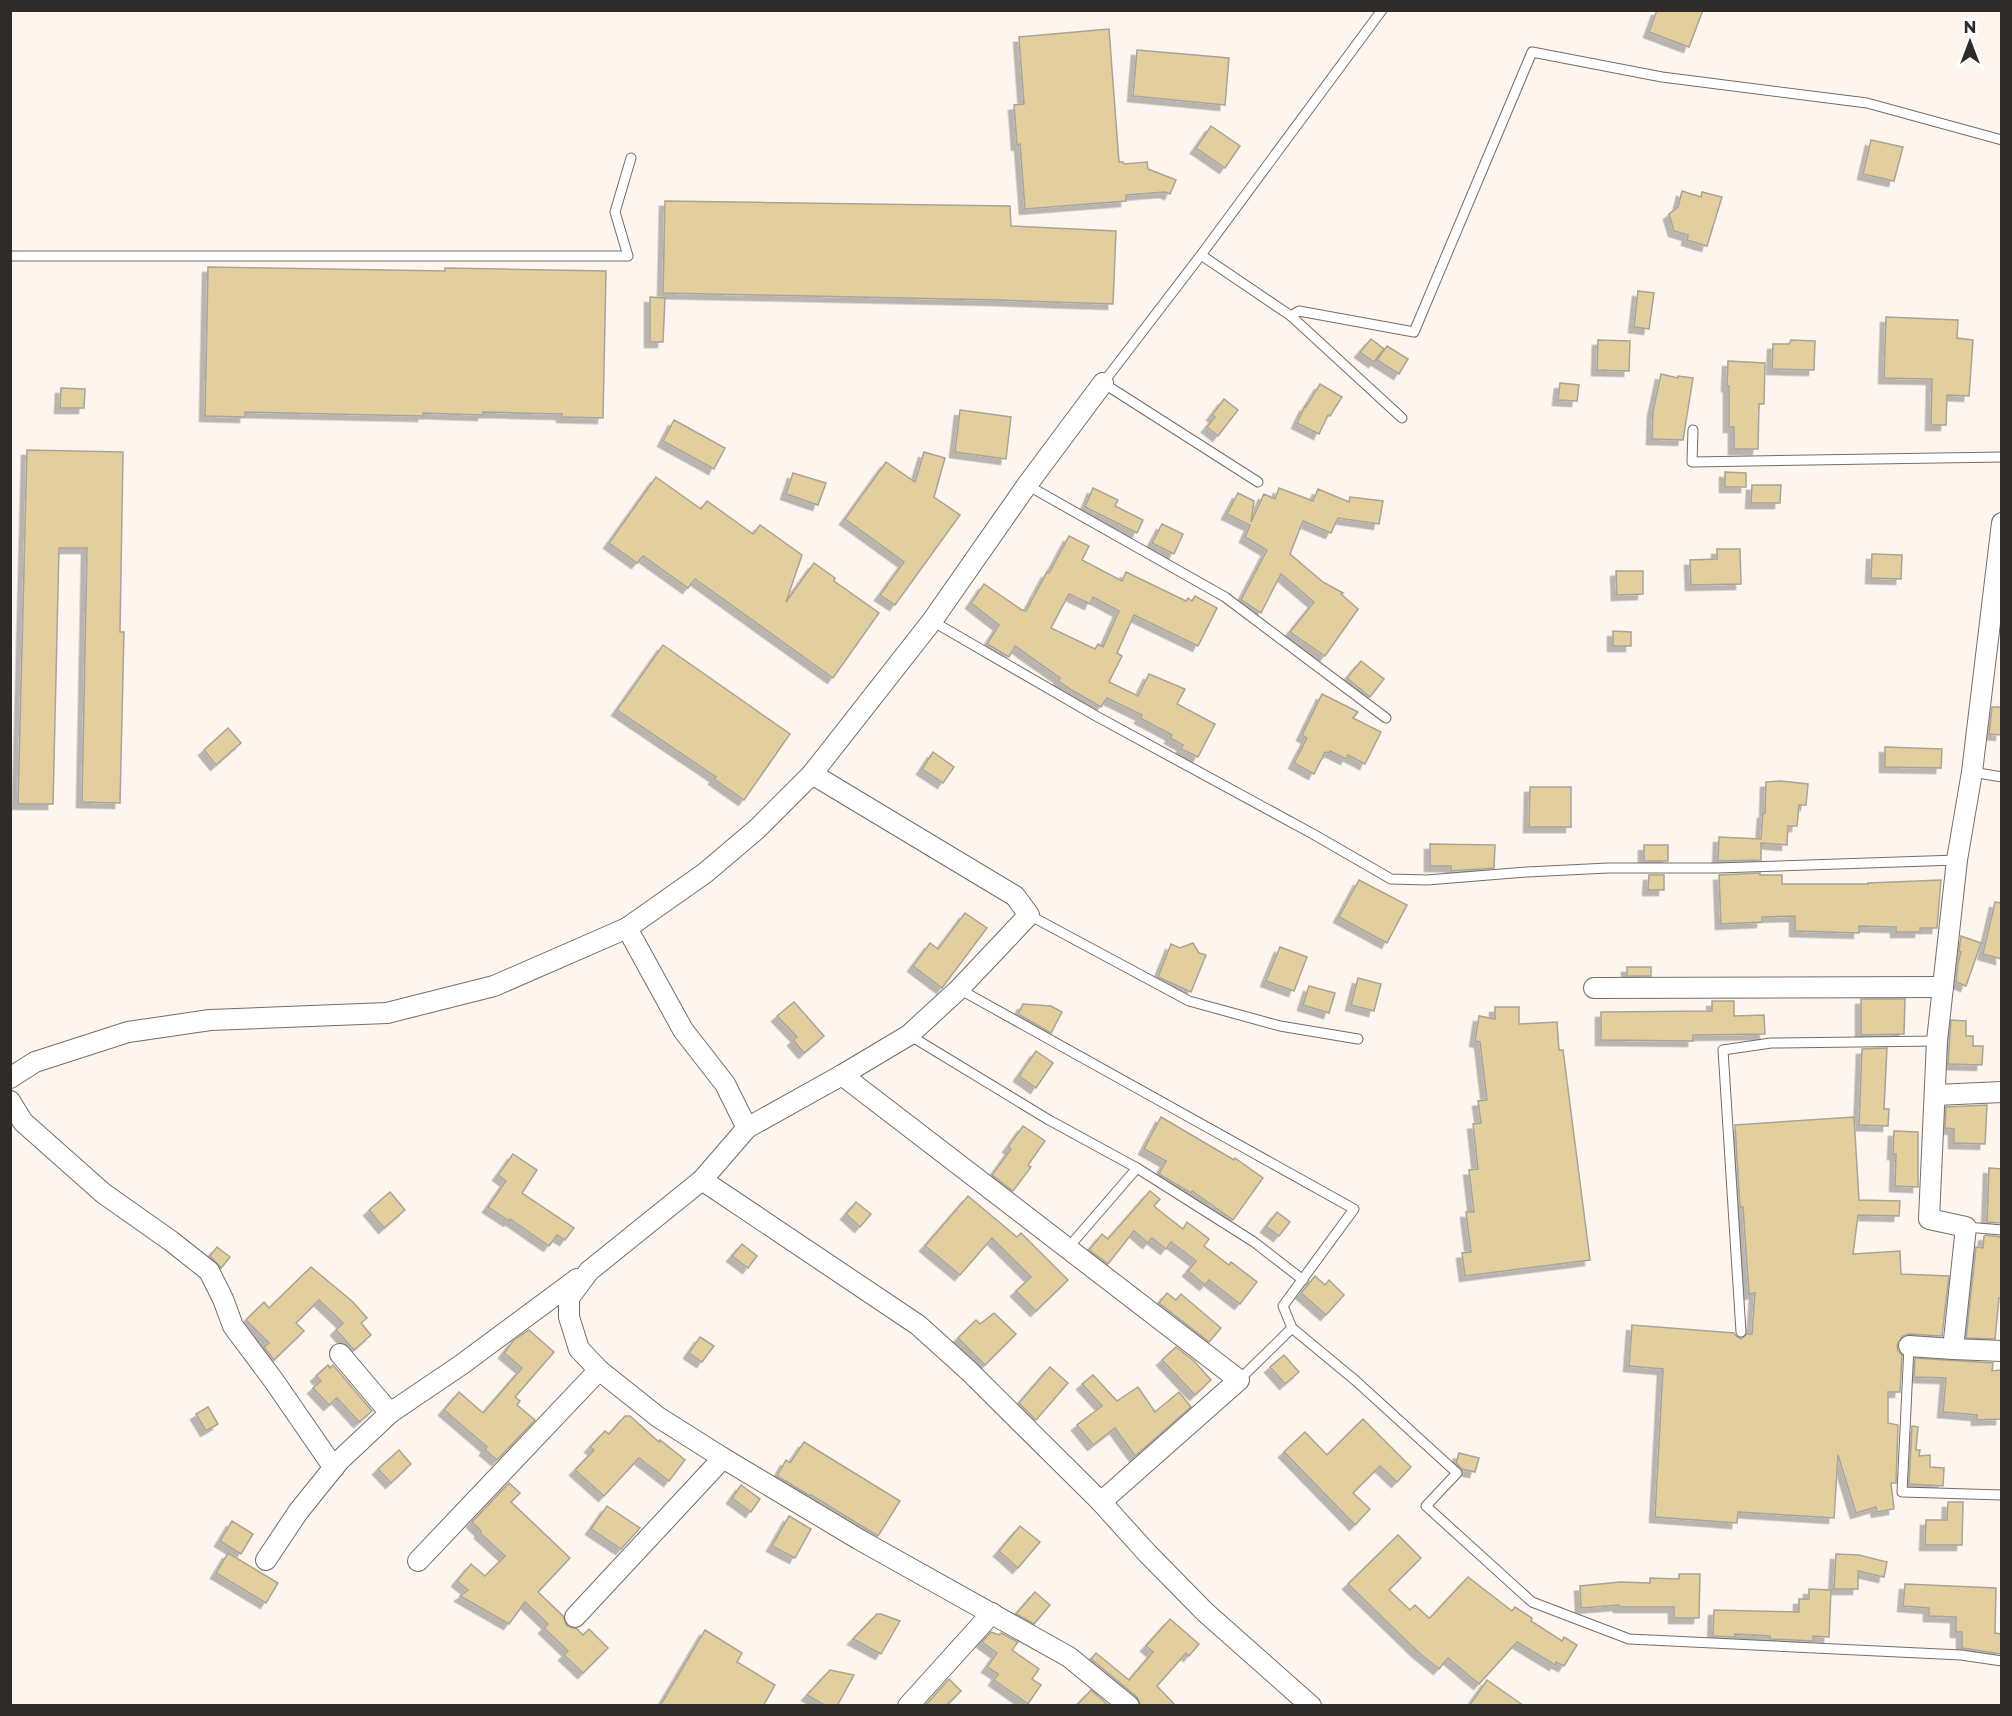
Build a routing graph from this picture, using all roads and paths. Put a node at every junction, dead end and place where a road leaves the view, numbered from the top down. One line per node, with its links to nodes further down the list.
1 (1382, 10): 4 (lane)
2 (2001, 140): 6 (lane)
3 (630, 158): 5 (lane)
4 (1201, 255): 6 (lane); 7 (lane)
5 (10, 256)
6 (1291, 316): 8 (lane)
7 (1102, 383): 11 (lane); 12 (street)
8 (1402, 418)
9 (1693, 430): 10 (lane)
10 (2001, 457)
11 (1258, 482)
12 (1027, 485): 14 (street); 15 (lane)
13 (2001, 523): 16 (street)
14 (932, 621): 17 (street); 19 (lane)
15 (1386, 718)
16 (1972, 772): 18 (lane); 19 (street)
17 (812, 774): 20 (street); 21 (street)
18 (2001, 777)
19 (1957, 860): 22 (street)
20 (1029, 915): 24 (street); 26 (lane)
21 (627, 928): 29 (street); 33 (street)
22 (1943, 987): 23 (street); 27 (street)
23 (1594, 988)
24 (959, 989): 25 (street); 40 (lane)
25 (909, 1035): 28 (street); 34 (lane)
26 (1358, 1039)
27 (1937, 1041): 31 (street); 42 (lane)
28 (842, 1075): 33 (street); 38 (street)
29 (10, 1078)
30 (2001, 1092): 31 (street)
31 (1936, 1095): 36 (street)
32 (10, 1101): 51 (street)
33 (747, 1128): 35 (street)
34 (1137, 1168): 38 (lane); 40 (lane)
35 (702, 1180): 39 (street); 53 (street)
36 (1966, 1227): 37 (lane); 44 (street)
37 (2001, 1230)
38 (1067, 1249): 48 (street)
39 (589, 1270): 47 (street); 49 (street)
40 (1303, 1280): 41 (lane)
41 (1292, 1328): 48 (lane); 58 (lane)
42 (1741, 1332)
43 (1909, 1346): 44 (street); 52 (lane)
44 (1953, 1350): 45 (street)
45 (2001, 1351)
46 (340, 1354): 49 (street)
47 (599, 1370): 50 (street); 55 (street)
48 (1239, 1380): 53 (street)
49 (390, 1413): 51 (street)
50 (723, 1458): 56 (street); 57 (street)
51 (334, 1468): 54 (street)
52 (2001, 1495)
53 (1101, 1502): 61 (street)
54 (266, 1560)
55 (418, 1561)
56 (992, 1614): 59 (street); 60 (street)
57 (575, 1617)
58 (2001, 1661)
59 (908, 1706)
60 (1129, 1706)
61 (1311, 1706)

